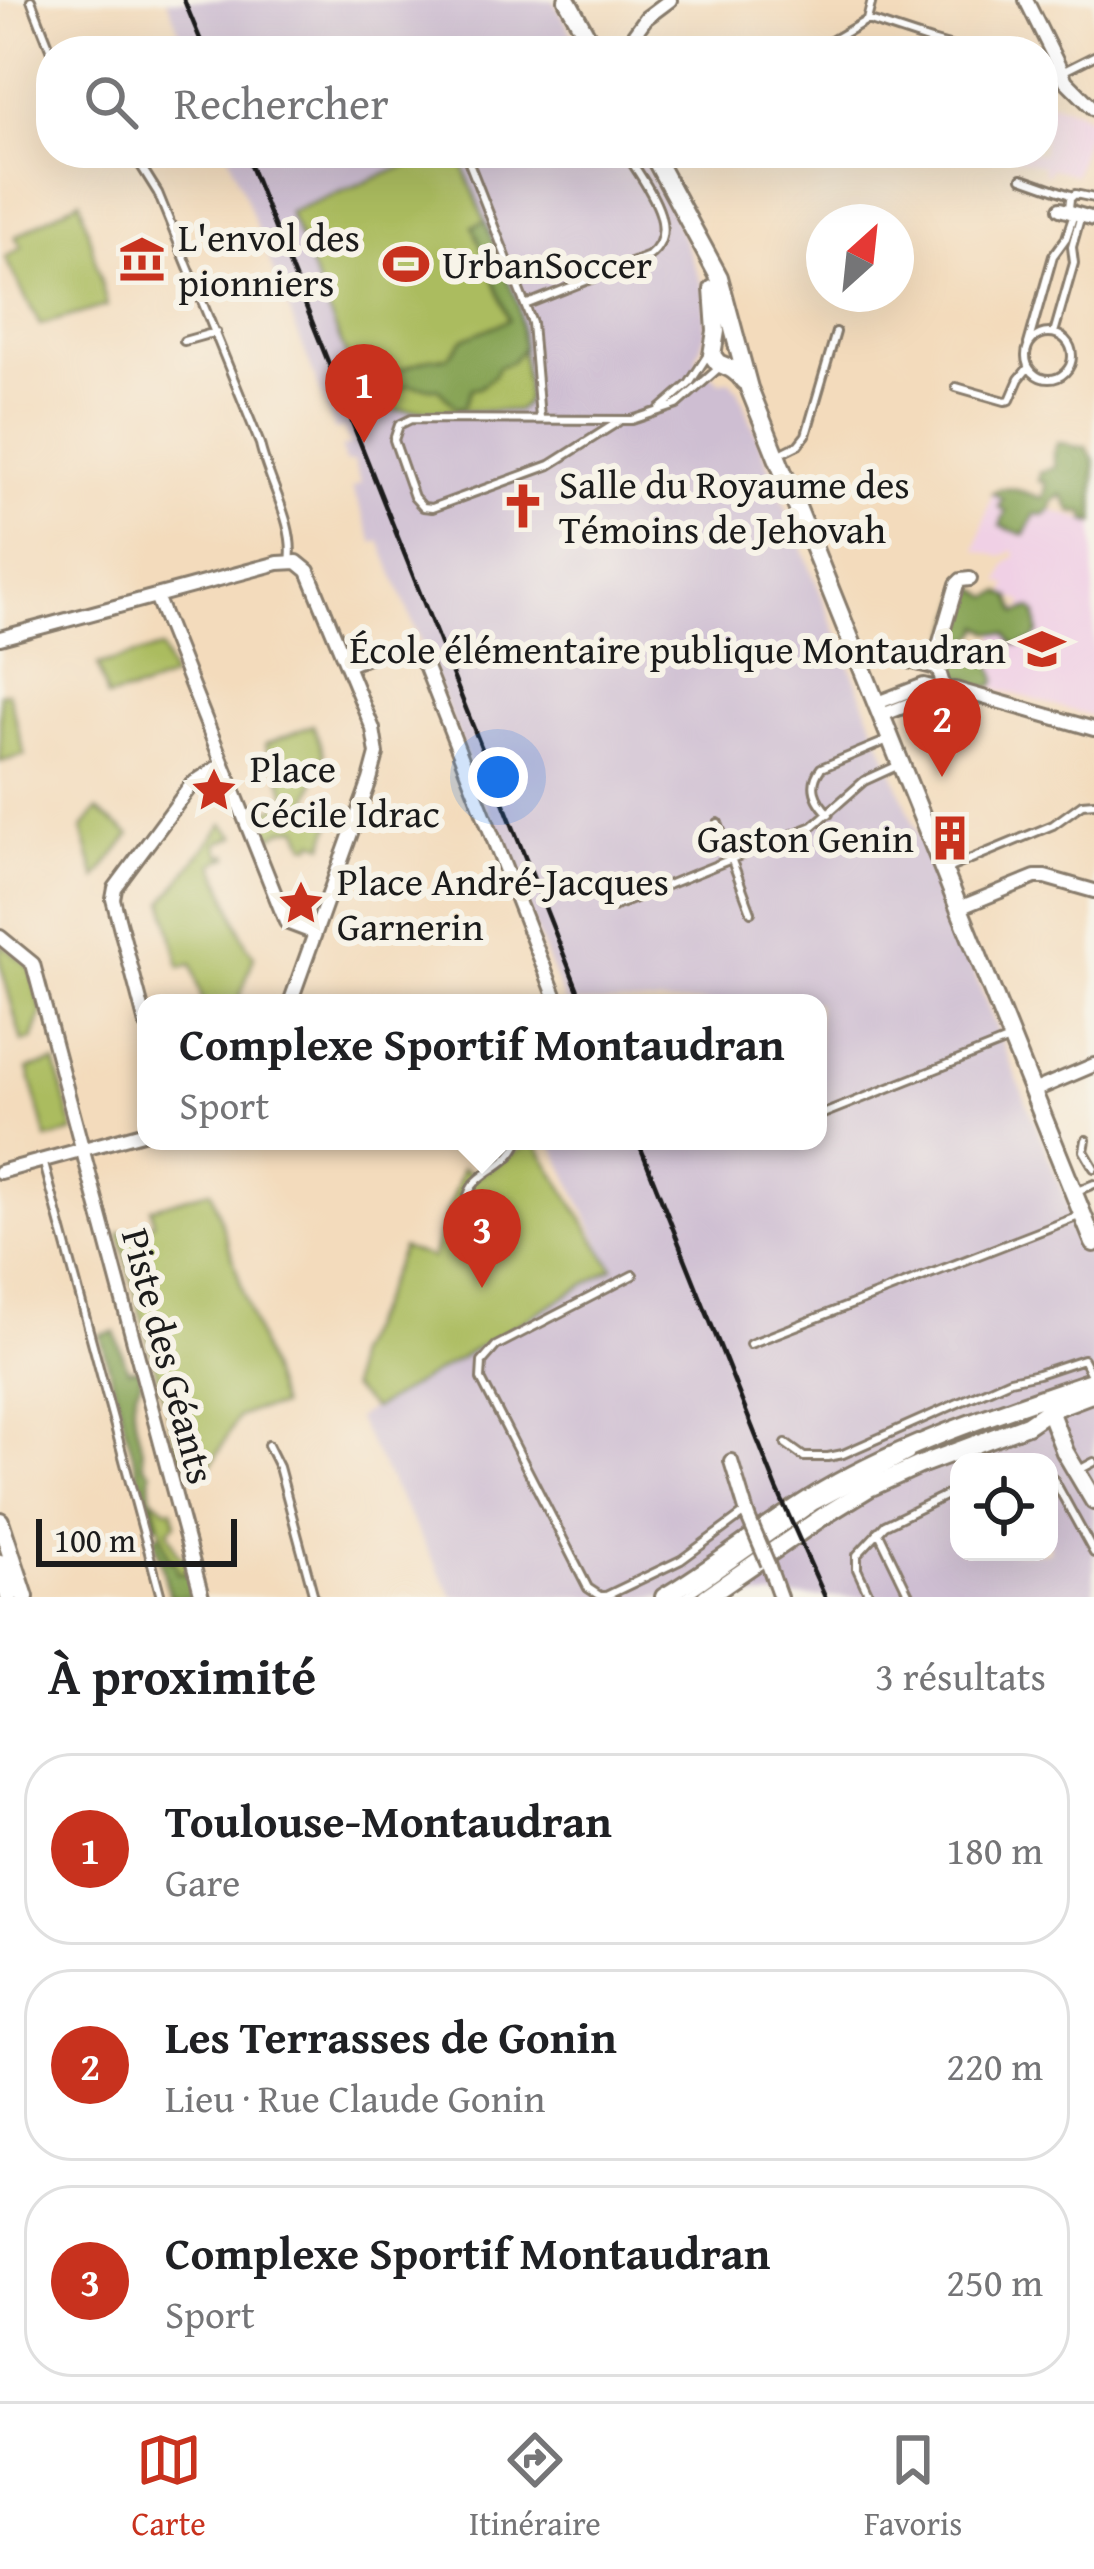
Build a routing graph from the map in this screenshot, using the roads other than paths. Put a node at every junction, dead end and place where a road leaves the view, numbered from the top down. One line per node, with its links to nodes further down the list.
1 (27, 0): 7 (lane)
2 (567, 0): 8 (street)
3 (670, 0): 9 (street)
4 (872, 0): 6 (lane)
5 (1026, 0): 12 (street)
6 (867, 20): 10 (lane); 11 (lane)
7 (44, 36)
8 (587, 36)
9 (633, 36)
10 (840, 36)
11 (916, 36)
12 (1043, 36)
13 (1094, 56): 15 (lane)
14 (1058, 67): 15 (street)
15 (1061, 73): 16 (street)
16 (1094, 109)
17 (142, 168): 27 (lane)
18 (471, 168): 26 (lane)
19 (635, 168): 26 (lane)
20 (660, 168): 25 (street)
21 (1022, 178): 22 (lane)
22 (1072, 196): 23 (lane); 24 (lane)
23 (1094, 198)
24 (1076, 214): 29 (lane); 32 (lane)
25 (705, 253): 31 (street); 33 (street)
26 (525, 305): 37 (lane)
27 (216, 332): 30 (lane); 40 (lane)
28 (836, 332): 39 (lane)
29 (1054, 333): 32 (lane); 34 (lane)
30 (184, 340)
31 (713, 346): 33 (street); 33 (street); 36 (lane)
32 (1027, 349): 34 (lane)
33 (732, 357): 36 (lane); 39 (street)
34 (1028, 368): 35 (lane)
35 (956, 387)
36 (653, 414): 38 (lane)
37 (540, 418): 38 (lane); 38 (lane)
38 (618, 422)
39 (776, 455): 44 (street)
40 (290, 561): 42 (street); 45 (street)
41 (970, 579): 46 (street)
42 (156, 596): 43 (street); 52 (street)
43 (0, 638)
44 (856, 650): 46 (lane); 48 (street)
45 (347, 665): 62 (street); 66 (street)
46 (939, 672): 47 (street)
47 (945, 690): 48 (street); 49 (street)
48 (880, 709): 50 (street)
49 (1094, 729)
50 (892, 739): 51 (street); 54 (lane)
51 (902, 764): 54 (lane); 57 (street)
52 (221, 765): 62 (street); 64 (street)
53 (1094, 803): 57 (lane)
54 (829, 814): 56 (lane)
55 (718, 824): 56 (lane)
56 (731, 859): 59 (lane); 61 (lane)
57 (944, 870): 60 (street)
58 (1094, 891): 60 (street)
59 (613, 907)
60 (959, 908): 67 (street)
61 (751, 912)
62 (315, 933): 65 (street)
63 (0, 937): 73 (street, Piste des Géants)
64 (138, 994)
65 (293, 994)
66 (554, 994)
67 (1012, 1039): 69 (street); 70 (lane)
68 (1094, 1065): 69 (street)
69 (1033, 1091): 79 (street)
70 (827, 1112)
71 (137, 1134): 73 (street)
72 (1086, 1140): 76 (lane)
73 (83, 1149): 75 (street); 106 (street, Piste des Géants)
74 (514, 1150): 80 (lane)
75 (43, 1160): 77 (street); 105 (lane, Piste des Géants)
76 (1094, 1168)
77 (0, 1172)
78 (1094, 1184): 79 (lane)
79 (1074, 1193): 81 (street)
80 (467, 1215)
81 (1083, 1215): 82 (street); 84 (lane)
82 (1094, 1243)
83 (633, 1275): 98 (lane)
84 (749, 1344)
85 (1093, 1380): 87 (street); 88 (lane)
86 (1094, 1396): 87 (street); 87 (lane)
87 (1047, 1404): 92 (street); 93 (street); 97 (lane); 110 (street)
88 (786, 1444)
89 (268, 1445): 107 (lane)
90 (731, 1461): 98 (street)
91 (1094, 1462): 92 (lane)
92 (1076, 1471): 96 (street)
93 (859, 1472): 97 (lane); 108 (street)
94 (1058, 1487): 101 (lane)
95 (950, 1494): 100 (lane)
96 (1094, 1501)
97 (815, 1506): 109 (lane)
98 (747, 1515): 111 (street, bridge)
99 (0, 1521): 104 (street)
100 (878, 1531): 112 (lane); 113 (lane)
101 (1094, 1553)
102 (0, 1564): 103 (street)
103 (9, 1597)
104 (25, 1597)
105 (161, 1597)
106 (202, 1597)
107 (314, 1597)
108 (664, 1597)
109 (685, 1597)
110 (706, 1597)
111 (780, 1597)
112 (870, 1597)
113 (910, 1597)

